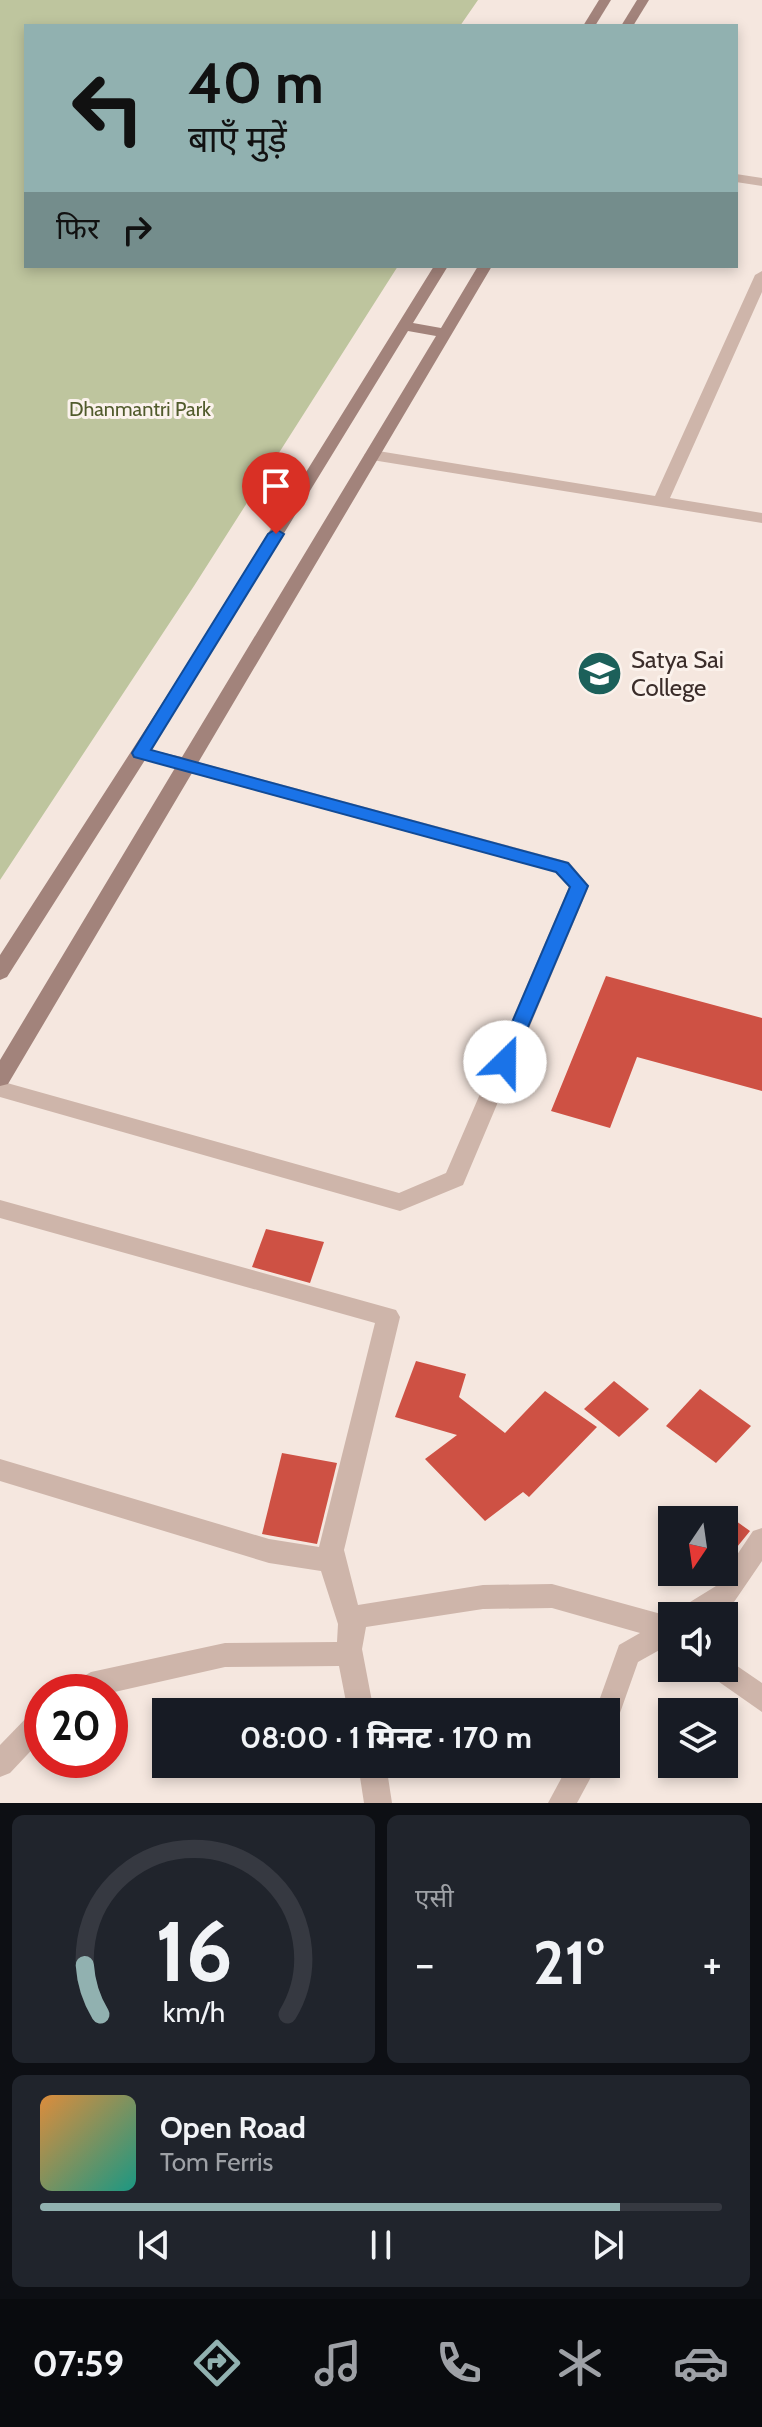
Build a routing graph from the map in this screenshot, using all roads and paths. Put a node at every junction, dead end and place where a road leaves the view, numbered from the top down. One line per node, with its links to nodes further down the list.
1 (605, 0): 3 (main road)
2 (643, 0): 4 (main road)
3 (590, 24)
4 (628, 24)
5 (738, 178): 6 (street)
6 (762, 182)
7 (440, 268): 10 (main road)
8 (484, 268): 11 (main road)
9 (762, 275): 13 (street)
10 (404, 326): 11 (main road); 15 (main road)
11 (445, 333): 12 (main road)
12 (372, 455): 13 (street); 16 (main road)
13 (660, 502): 14 (street)
14 (762, 518)
15 (140, 753): 16 (main road); 17 (main road)
16 (187, 765): 18 (main road); 19 (street)
17 (0, 972)
18 (0, 1078)
19 (0, 1089)
20 (0, 1209): 23 (street)
21 (0, 1470): 23 (street)
22 (762, 1539): 24 (street)
23 (332, 1561): 26 (street)
24 (713, 1602)
25 (658, 1625): 26 (street)
26 (350, 1636): 28 (street); 30 (street)
27 (658, 1637): 31 (street)
28 (128, 1677)
29 (738, 1681): 32 (street)
30 (359, 1698)
31 (613, 1698)
32 (762, 1699)
33 (24, 1739): 34 (street)
34 (0, 1764)
35 (374, 1778): 37 (street)
36 (576, 1778): 38 (street)
37 (378, 1803)
38 (562, 1803)

